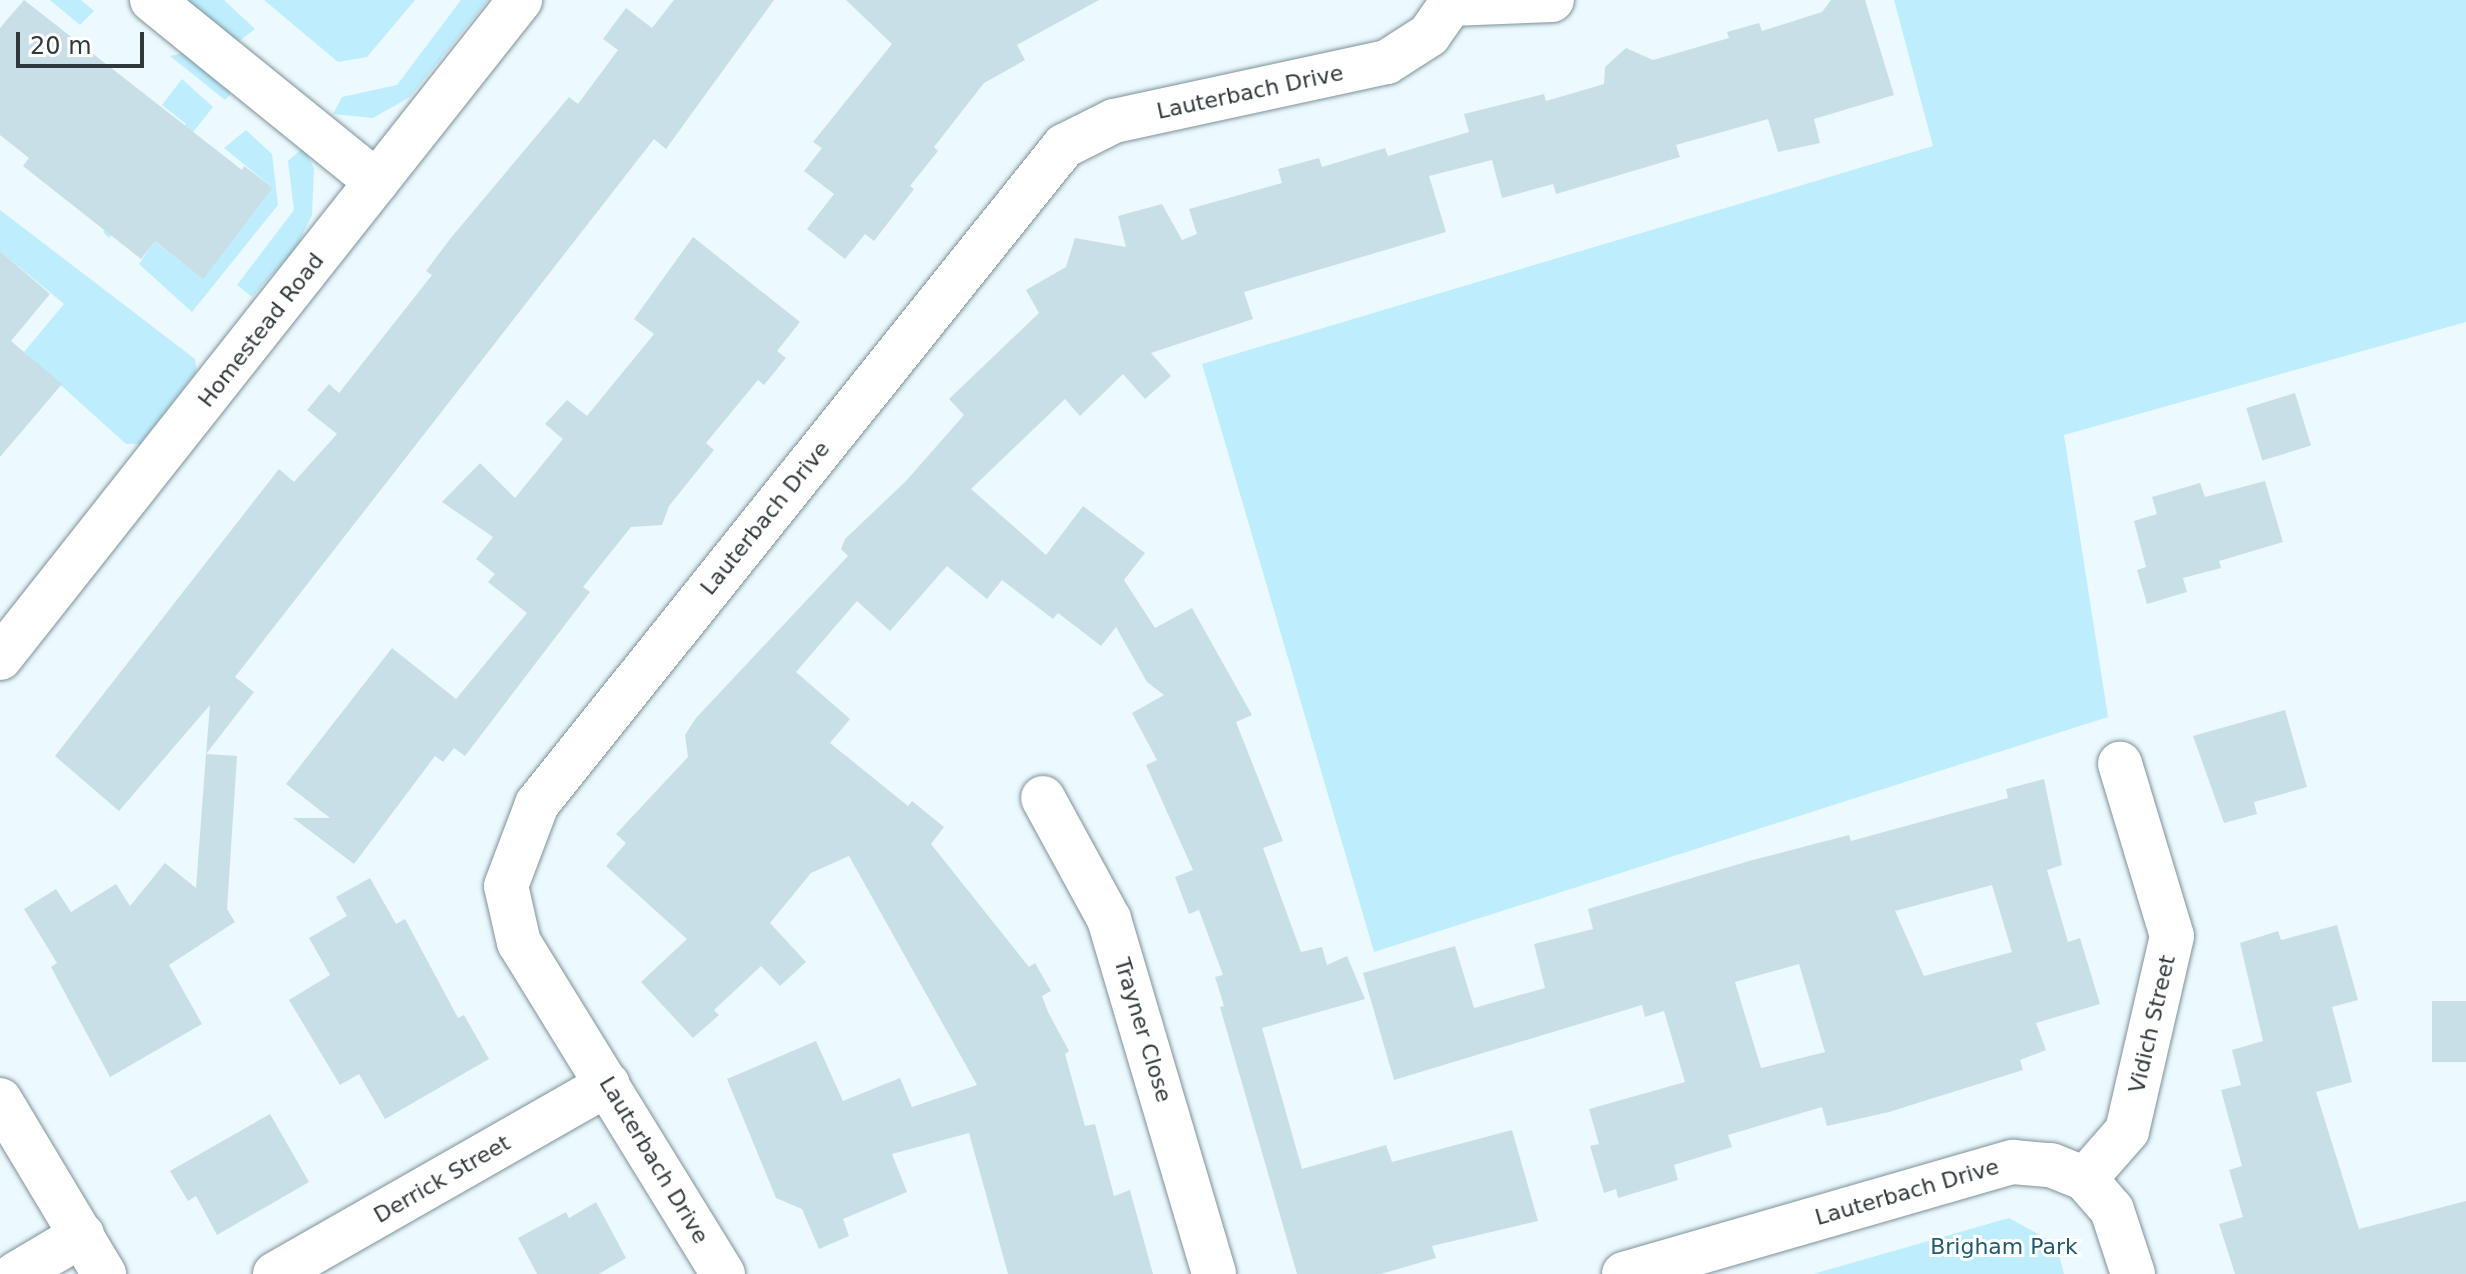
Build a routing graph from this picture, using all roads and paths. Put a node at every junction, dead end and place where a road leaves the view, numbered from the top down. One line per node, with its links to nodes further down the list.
1 (152, 0): 5 (street)
2 (520, 0): 5 (street, Homestead Road)
3 (1552, 0): 4 (street, Lauterbach Drive)
4 (1451, 2): 9 (street, Lauterbach Drive)
5 (377, 182): 6 (street, Homestead Road)
6 (0, 658)
7 (2120, 764): 11 (street, Vidich Street)
8 (1043, 798): 17 (street, Trayner Close)
9 (608, 1084): 15 (street, Derrick Street); 16 (street, Lauterbach Drive)
10 (0, 1100): 12 (street)
11 (2085, 1179): 18 (street, Lauterbach Drive); 19 (street, Lauterbach Drive)
12 (82, 1235): 13 (street); 14 (street)
13 (16, 1274)
14 (104, 1274)
15 (275, 1274)
16 (723, 1274)
17 (1214, 1274)
18 (1624, 1274)
19 (2133, 1274)

